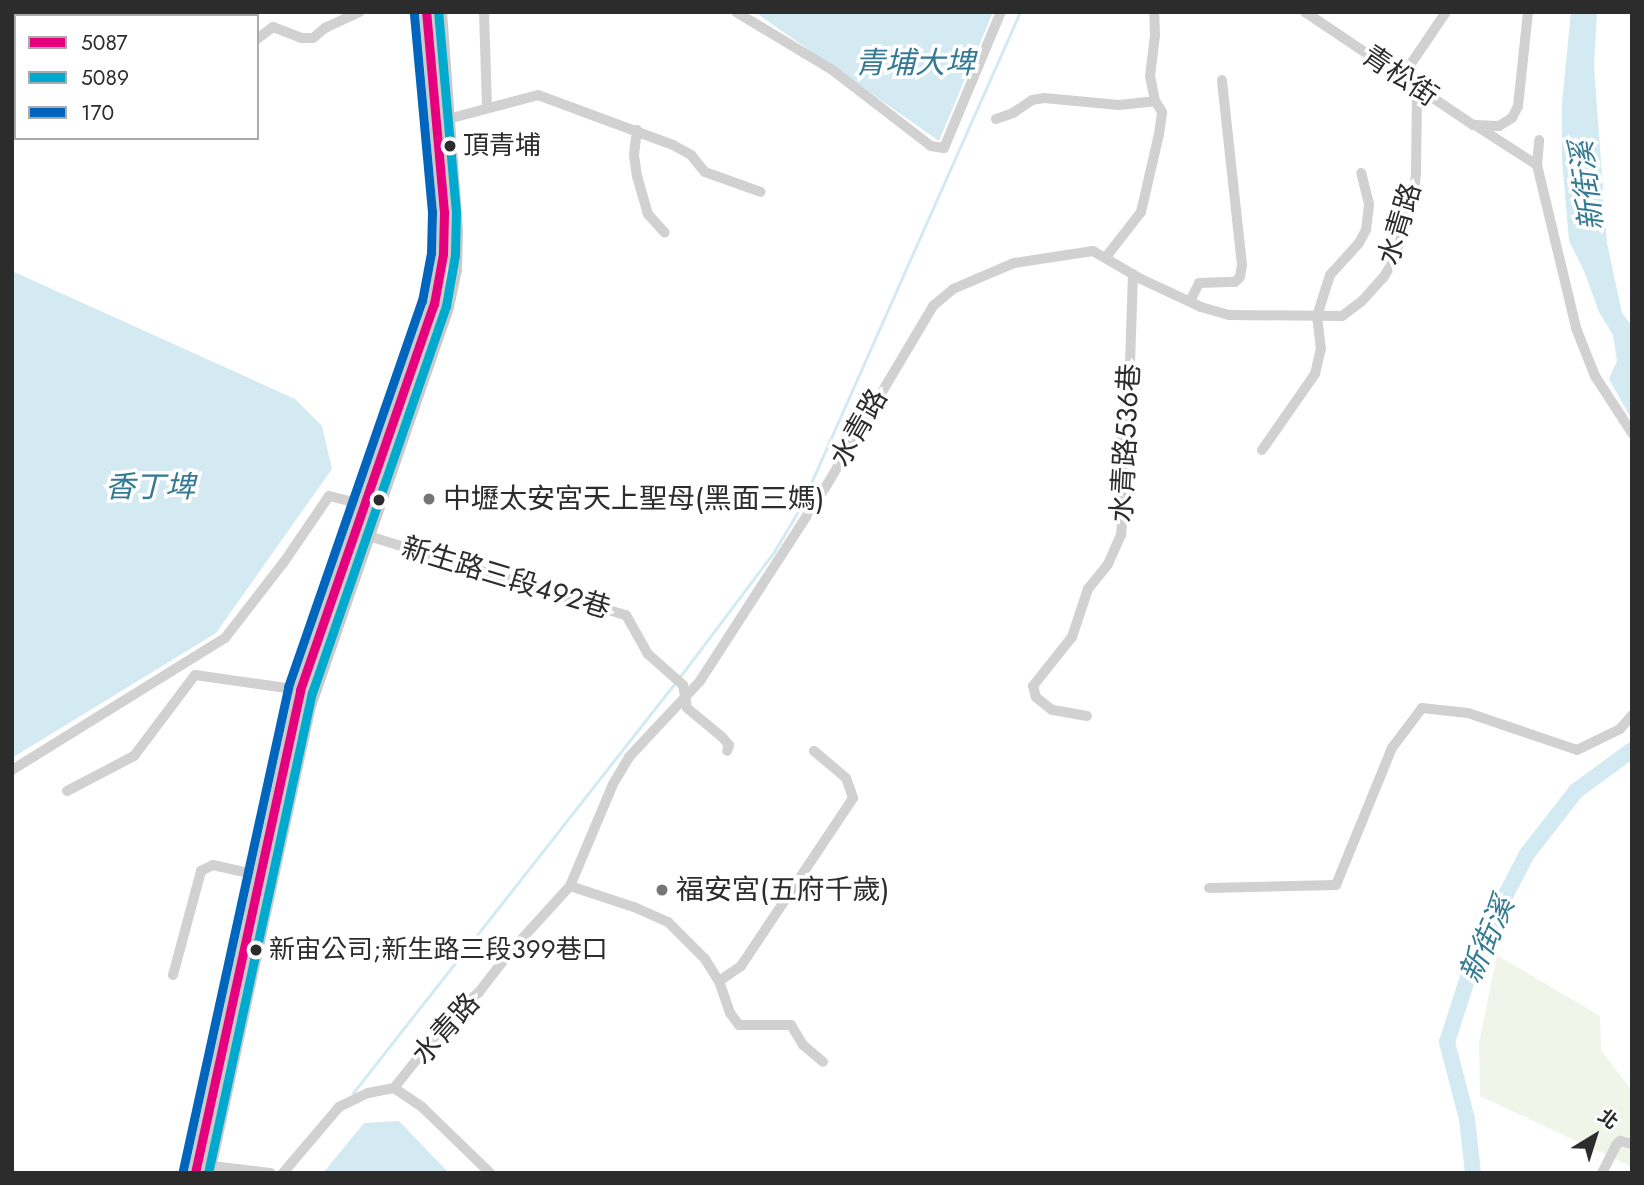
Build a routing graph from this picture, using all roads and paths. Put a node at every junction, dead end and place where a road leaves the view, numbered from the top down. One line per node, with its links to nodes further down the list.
1 (359, 12): 11 (street)
2 (426, 12): 32 (main road)
3 (440, 12): 17 (main road)
4 (484, 12): 16 (street)
5 (736, 12): 6 (street)
6 (1001, 12)
7 (1154, 12): 15 (street)
8 (1305, 12): 12 (street, 青松街)
9 (1446, 12): 12 (street)
10 (1528, 12): 19 (street)
11 (259, 38)
12 (1402, 77): 14 (street, 青松街)
13 (1222, 80): 28 (street)
14 (1417, 87): 19 (street, 青松街); 29 (street, 水青路)
15 (1155, 101): 18 (street); 26 (street)
16 (487, 108): 17 (street); 20 (street)
17 (448, 119): 33 (main road)
18 (996, 119)
19 (1475, 125): 22 (street, 青松街)
20 (637, 130): 24 (street); 25 (street)
21 (1539, 140): 22 (street)
22 (1537, 165): 30 (street)
23 (1361, 173): 29 (street)
24 (761, 192)
25 (665, 233)
26 (1106, 257): 27 (street, 水青路); 35 (street, 水青路)
27 (1133, 274): 28 (street, 水青路); 36 (street, 水青路536巷)
28 (1190, 301): 29 (street, 水青路)
29 (1317, 316): 31 (street)
30 (1632, 433)
31 (1262, 450)
32 (365, 505): 33 (main road); 40 (street)
33 (363, 534): 34 (main road); 35 (street, 新生路三段492巷); 50 (main road)
34 (300, 690): 41 (street); 42 (main road)
35 (686, 698): 38 (street); 43 (street, 水青路)
36 (1087, 716)
37 (1632, 716): 44 (street)
38 (727, 751)
39 (814, 751): 46 (street)
40 (12, 770)
41 (67, 791)
42 (258, 875): 45 (street); 50 (main road)
43 (570, 886): 46 (street); 48 (street, 水青路)
44 (1209, 888)
45 (173, 975)
46 (719, 981): 47 (street)
47 (823, 1062)
48 (394, 1088): 52 (street, 水青路); 53 (street)
49 (1632, 1144): 54 (street)
50 (202, 1169): 51 (street)
51 (271, 1173)
52 (283, 1173)
53 (490, 1173)
54 (1602, 1173)

